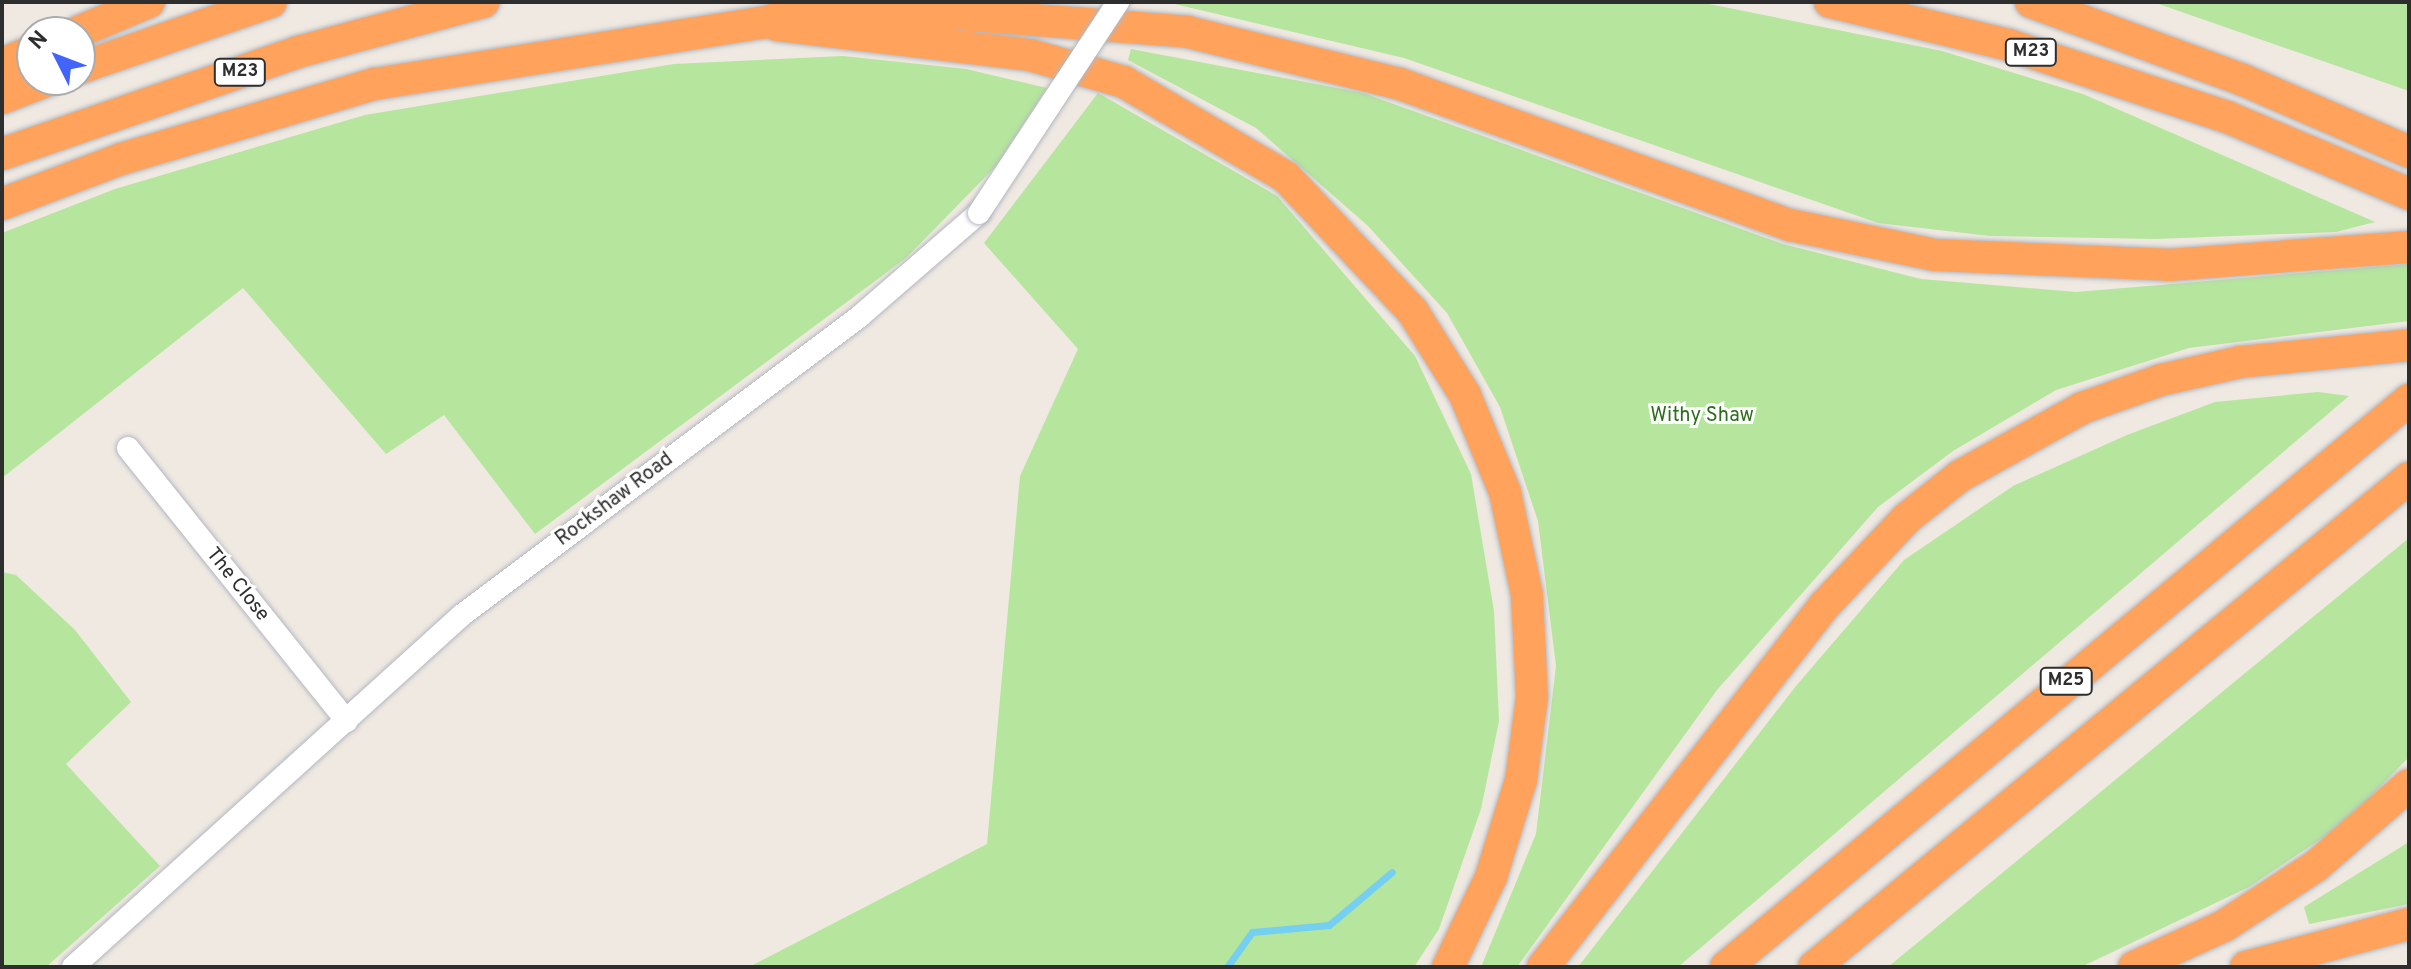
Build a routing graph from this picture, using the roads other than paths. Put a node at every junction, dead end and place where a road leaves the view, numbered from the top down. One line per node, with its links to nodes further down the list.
1 (149, 2): 8 (highway)
2 (271, 2): 9 (highway)
3 (483, 2): 11 (highway, M23)
4 (1118, 2): 19 (street, Rockshaw Road, bridge)
5 (1830, 2): 12 (highway, M23)
6 (2031, 2): 10 (highway, M23)
7 (762, 23): 13 (highway); 14 (highway); 23 (highway)
8 (96, 24)
9 (96, 62)
10 (2409, 152)
11 (2, 154)
12 (2409, 194)
13 (2, 204)
14 (2409, 247)
15 (2409, 345): 24 (highway)
16 (2409, 400): 25 (highway, M25)
17 (128, 448): 19 (street, The Close)
18 (2409, 478): 26 (highway)
19 (347, 721): 22 (street, Rockshaw Road)
20 (2409, 785): 27 (highway)
21 (2409, 924): 28 (highway)
22 (73, 967)
23 (1448, 967)
24 (1543, 967)
25 (1726, 967)
26 (1814, 967)
27 (2134, 967)
28 (2246, 967)

